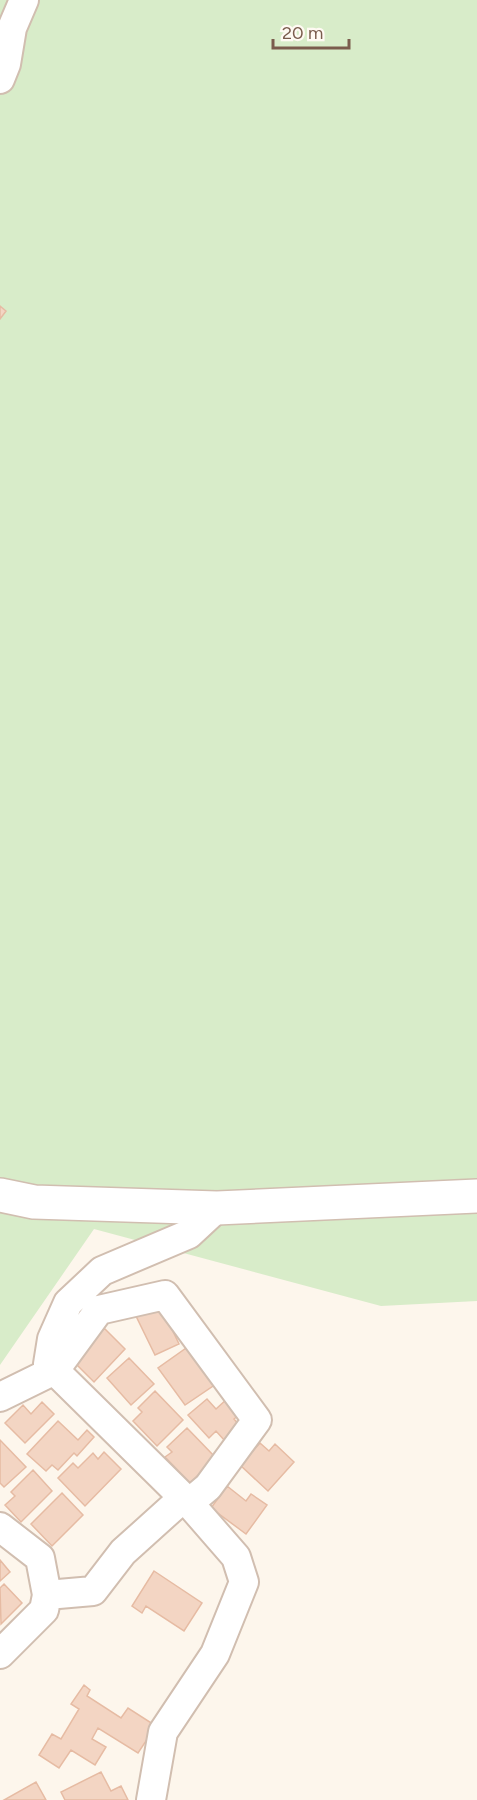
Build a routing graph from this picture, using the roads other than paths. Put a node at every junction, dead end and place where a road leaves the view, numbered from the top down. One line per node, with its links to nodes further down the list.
1 (24, 0): 2 (street)
2 (0, 79)
3 (0, 1195): 5 (street)
4 (477, 1196): 5 (street)
5 (217, 1208): 6 (street)
6 (55, 1370): 7 (street); 8 (street); 8 (street)
7 (0, 1397)
8 (186, 1500): 10 (street); 12 (street)
9 (0, 1527): 10 (street)
10 (47, 1595): 11 (street)
11 (0, 1654)
12 (160, 1758): 13 (street); 14 (street)
13 (151, 1800)
14 (172, 1800)

